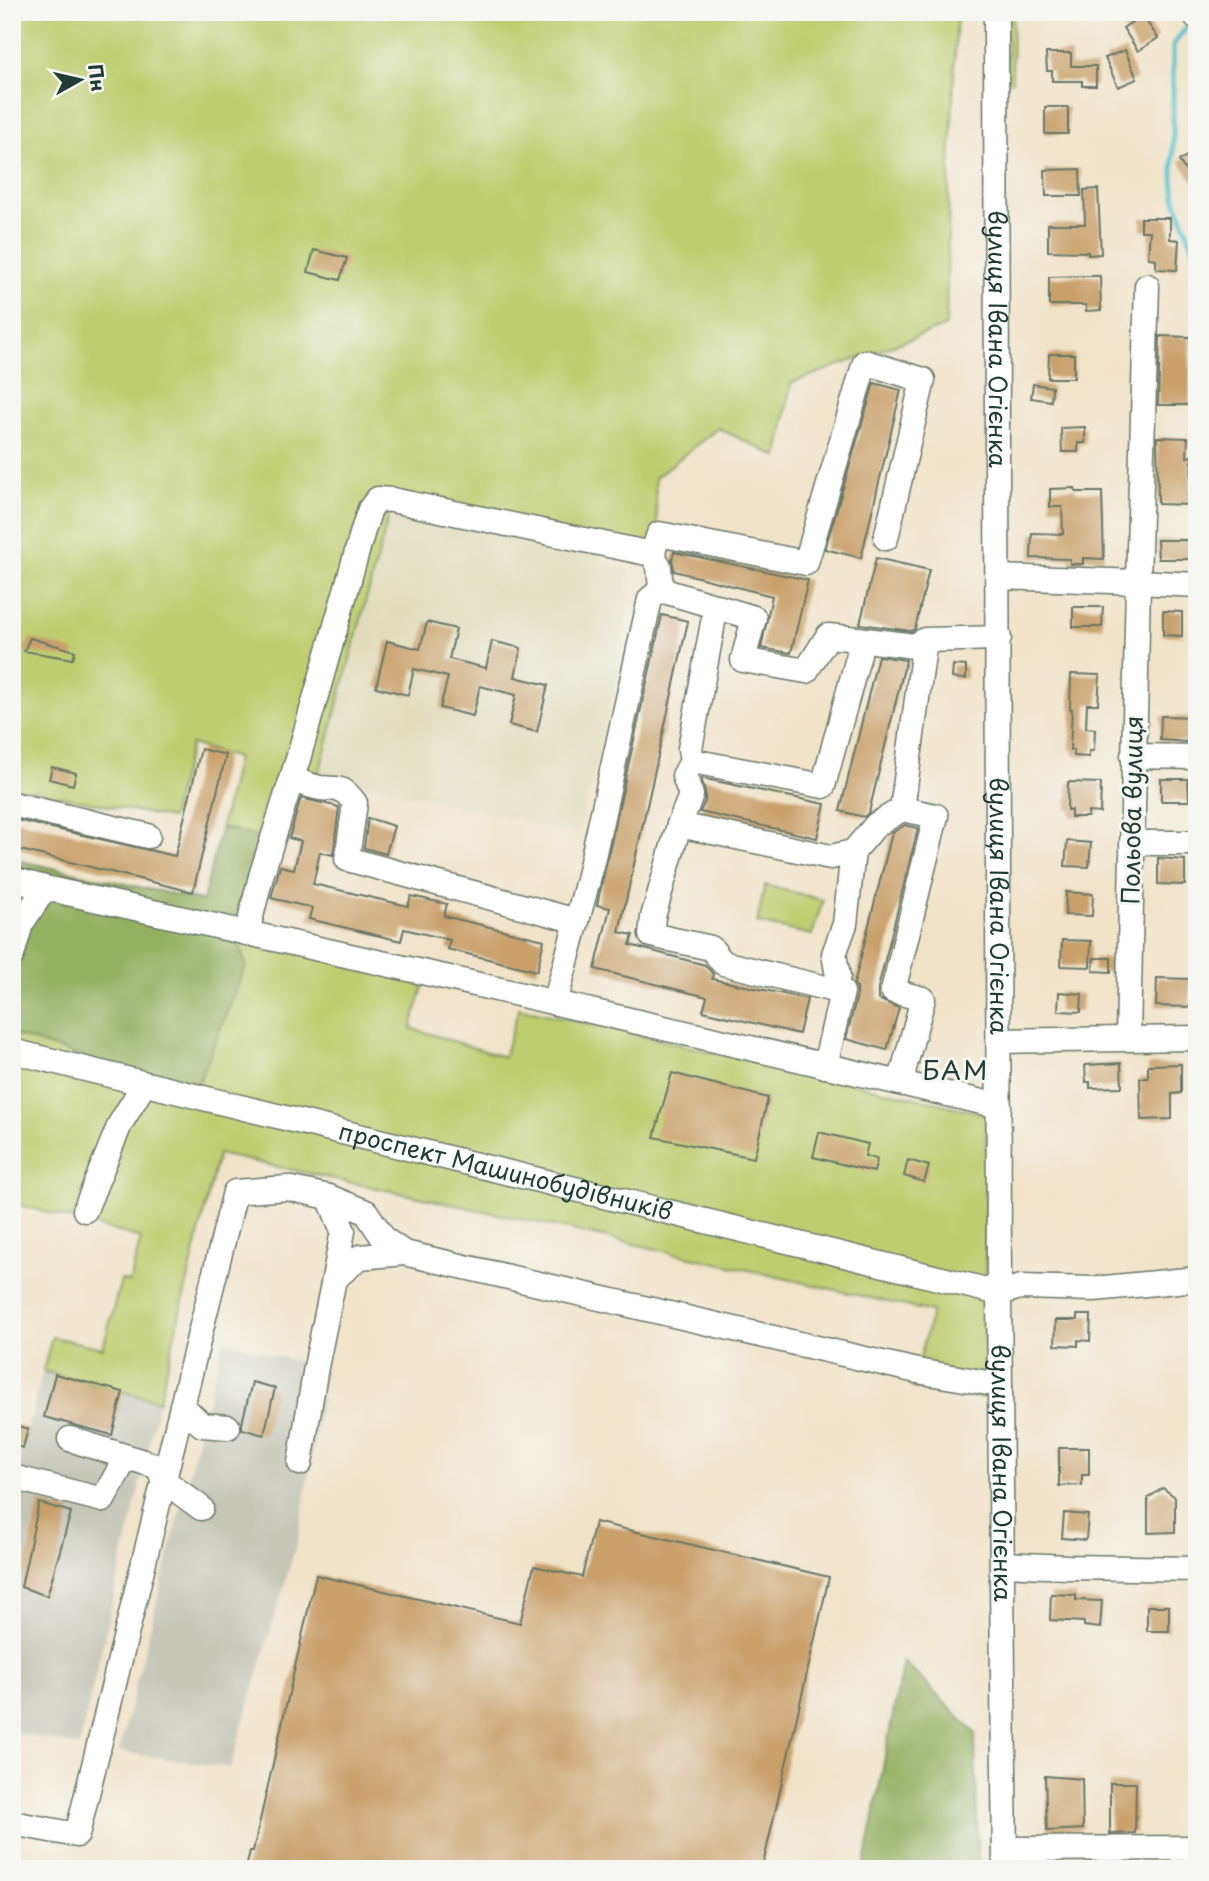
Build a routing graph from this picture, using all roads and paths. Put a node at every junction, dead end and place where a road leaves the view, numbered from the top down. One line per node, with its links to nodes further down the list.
1 (1194, 12): 2 (street)
2 (1197, 17)
3 (996, 18): 7 (street, вулиця Івана Огієнка)
4 (1147, 286): 8 (street, Польова вулиця)
5 (886, 538): 6 (street)
6 (652, 554): 10 (street); 18 (street)
7 (998, 577): 8 (street); 12 (street, вулиця Івана Огієнка)
8 (1138, 582): 9 (street); 15 (street, Польова вулиця)
9 (1197, 585)
10 (661, 590): 11 (street); 28 (street)
11 (716, 606): 13 (street); 17 (street)
12 (999, 638): 14 (street); 35 (street, вулиця Івана Огієнка)
13 (858, 639): 14 (street); 17 (street)
14 (925, 640): 20 (street)
15 (1133, 757): 16 (street); 23 (street, Польова вулиця)
16 (1197, 757)
17 (692, 761): 21 (street)
18 (291, 779): 28 (street); 29 (street)
19 (12, 804): 22 (street)
20 (902, 809): 25 (street); 38 (street)
21 (679, 825): 25 (street); 31 (street)
22 (148, 836)
23 (1132, 843): 24 (street); 33 (street, Польова вулиця)
24 (1197, 843)
25 (853, 852): 31 (street)
26 (12, 879): 27 (street)
27 (45, 888): 29 (street); 30 (street)
28 (577, 921): 32 (street)
29 (247, 933): 32 (street)
30 (12, 955)
31 (834, 990): 37 (street)
32 (555, 1003): 37 (street)
33 (1128, 1038): 34 (street); 35 (street)
34 (1197, 1038)
35 (999, 1041): 40 (street, вулиця Івана Огієнка)
36 (12, 1051): 39 (street, проспект Машинобудівників)
37 (825, 1066): 38 (street)
38 (900, 1083): 40 (street)
39 (144, 1084): 42 (street); 46 (street, проспект Машинобудівників)
40 (999, 1106): 46 (street, вулиця Івана Огієнка)
41 (330, 1197): 43 (street); 44 (street); 48 (street)
42 (85, 1210)
43 (404, 1253): 44 (street); 47 (street)
44 (334, 1279): 52 (street)
45 (1197, 1279): 46 (street)
46 (999, 1293): 47 (street, вулиця Івана Огієнка)
47 (1000, 1385): 56 (street, вулиця Івана Огієнка)
48 (182, 1406): 49 (street); 54 (street)
49 (228, 1427)
50 (70, 1439): 51 (street)
51 (126, 1457): 53 (street); 54 (street)
52 (300, 1463)
53 (12, 1477)
54 (163, 1480): 55 (street); 58 (street)
55 (201, 1508)
56 (1003, 1564): 57 (street); 60 (street, вулиця Івана Огієнка)
57 (1197, 1569)
58 (12, 1823)
59 (1197, 1847): 60 (street)
60 (1005, 1859)

